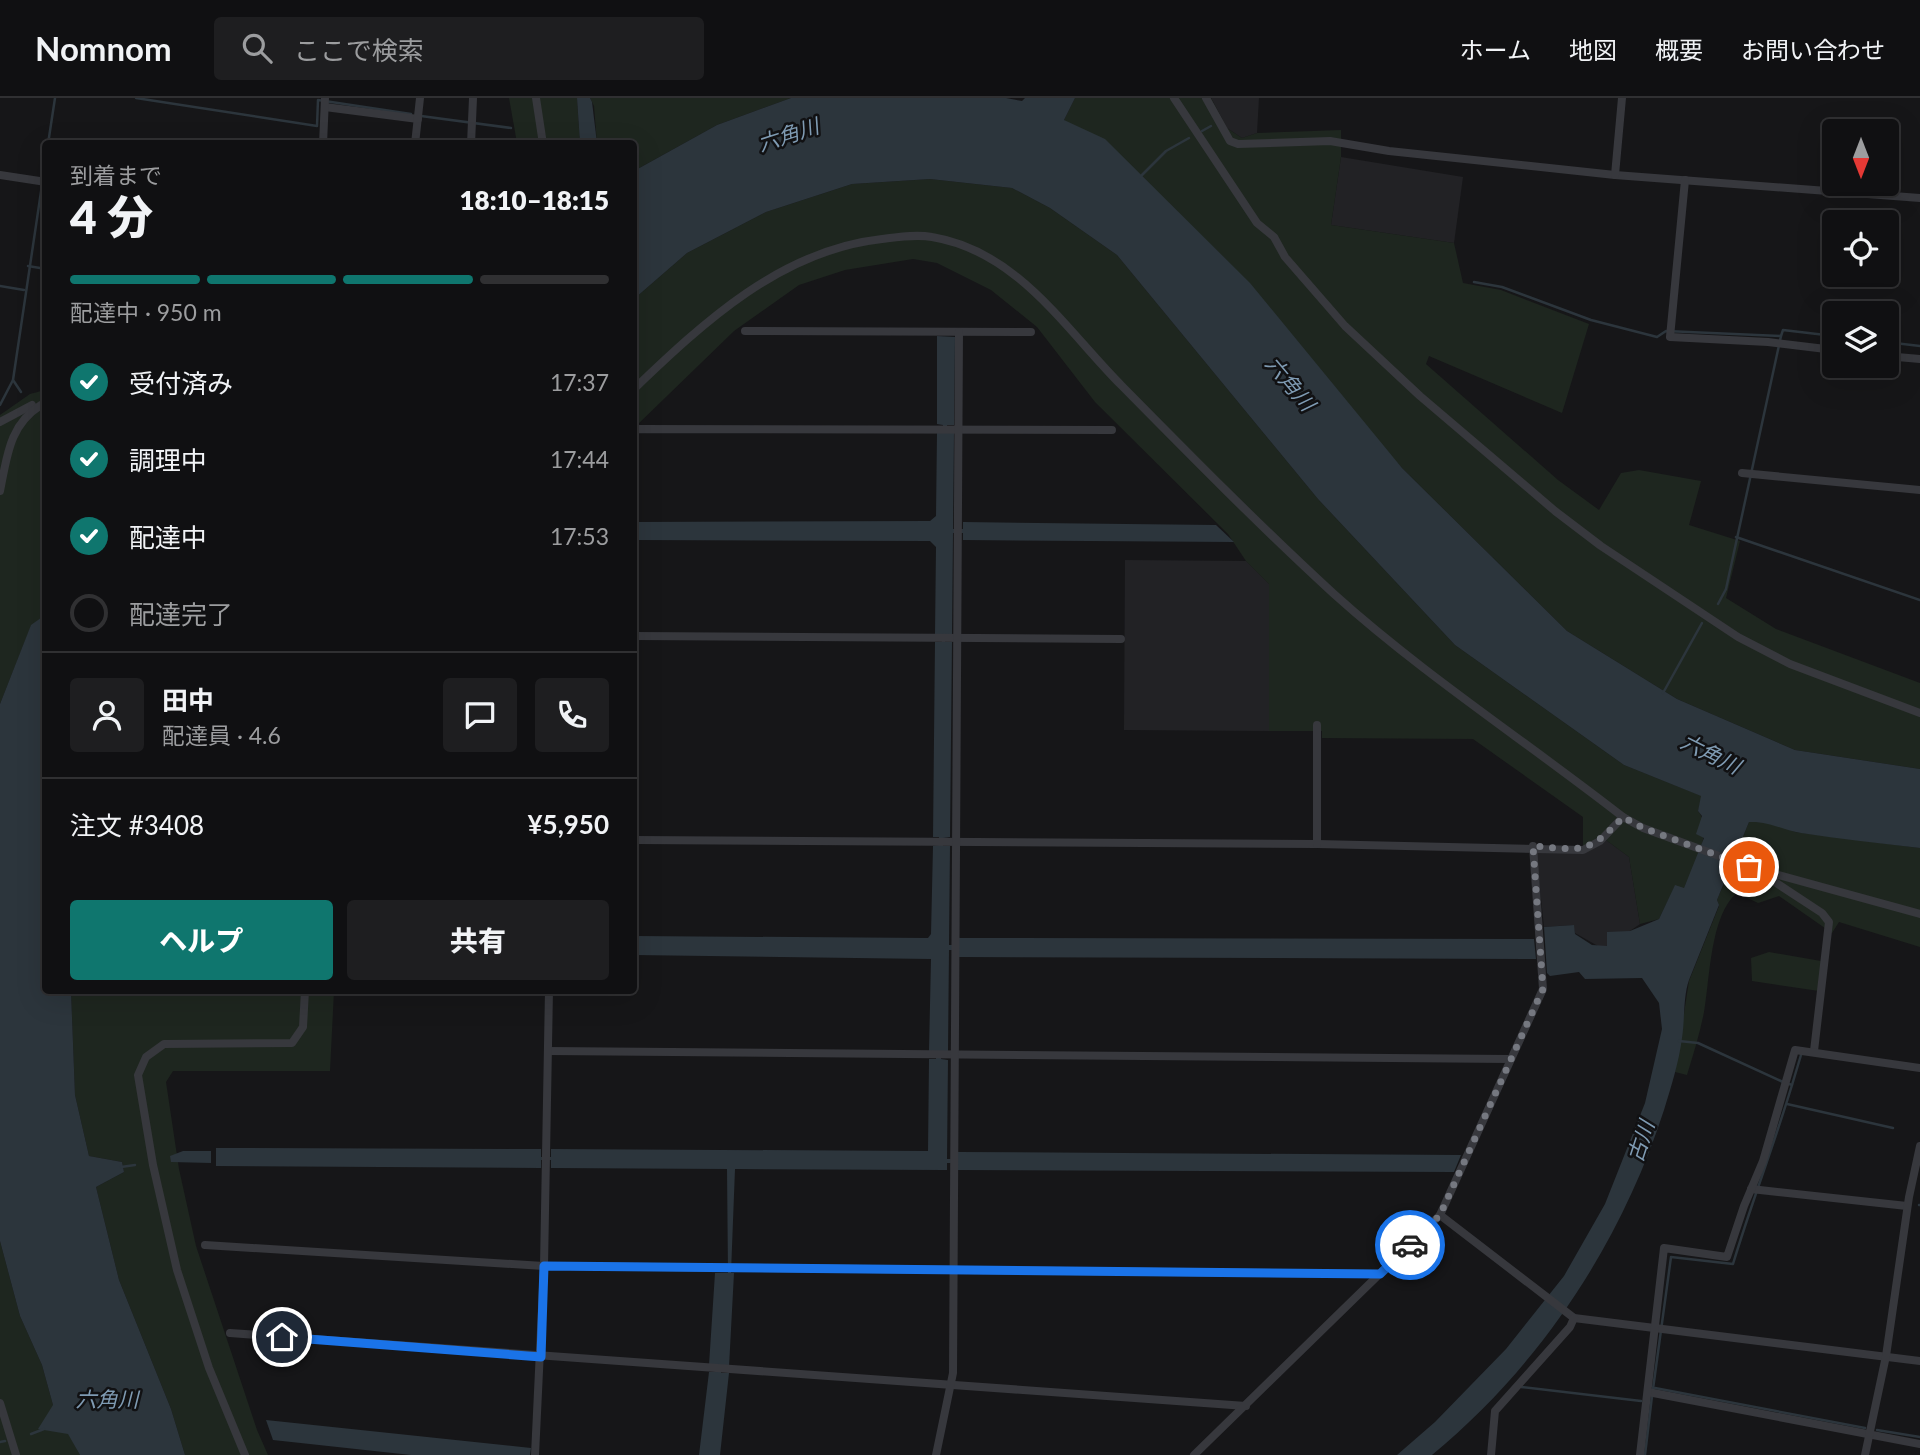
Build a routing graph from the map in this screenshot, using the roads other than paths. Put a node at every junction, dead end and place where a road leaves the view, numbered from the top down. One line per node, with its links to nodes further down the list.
1 (420, 98): 8 (street)
2 (473, 98): 11 (street)
3 (536, 98): 12 (street)
4 (1174, 98): 37 (street)
5 (1206, 98): 14 (street)
6 (1622, 98): 14 (street)
7 (325, 103): 8 (street); 9 (street)
8 (418, 116): 10 (street)
9 (323, 140)
10 (415, 140)
11 (471, 140)
12 (542, 140)
13 (0, 175): 16 (street)
14 (1615, 176): 15 (street)
15 (1685, 180): 17 (street); 21 (street)
16 (42, 182)
17 (1920, 198)
18 (745, 331): 19 (street)
19 (960, 332): 20 (street); 29 (street)
20 (1031, 332)
21 (1822, 349)
22 (1899, 357): 23 (street)
23 (1920, 359)
24 (637, 386): 39 (street)
25 (42, 405): 27 (street)
26 (42, 406): 33 (street)
27 (0, 422)
28 (637, 429): 29 (street)
29 (960, 429): 30 (street); 35 (street)
30 (1112, 430)
31 (1742, 473): 32 (street)
32 (1920, 489)
33 (0, 491)
34 (637, 636): 35 (street)
35 (958, 638): 36 (street); 41 (street)
36 (1121, 639)
37 (1920, 713)
38 (1317, 725): 42 (street)
39 (1623, 817): 43 (street); 44 (street)
40 (637, 841): 41 (street)
41 (955, 841): 42 (street); 50 (street)
42 (1317, 844): 43 (street)
43 (1533, 846): 51 (street)
44 (1749, 867): 45 (street); 49 (street)
45 (1920, 914)
46 (305, 994): 75 (street)
47 (549, 994): 48 (street)
48 (548, 1051): 50 (street); 58 (street)
49 (1814, 1051): 52 (street); 54 (street)
50 (953, 1055): 51 (street); 59 (street)
51 (1510, 1059): 56 (street)
52 (1920, 1068)
53 (1920, 1146): 55 (street)
54 (1751, 1189): 55 (street); 62 (street)
55 (1908, 1201): 64 (street)
56 (1440, 1215): 60 (street); 61 (street)
57 (205, 1245): 58 (street)
58 (544, 1266): 59 (street); 65 (street)
59 (953, 1269): 60 (street); 67 (street)
60 (1380, 1274): 70 (street)
61 (1574, 1318): 62 (street); 78 (street)
62 (1655, 1327): 64 (street); 68 (street)
63 (230, 1333): 65 (street)
64 (1886, 1356): 66 (street); 71 (street)
65 (541, 1357): 67 (street); 73 (street)
66 (1920, 1361)
67 (952, 1386): 70 (street); 76 (street)
68 (1648, 1392): 71 (street); 79 (street)
69 (0, 1403): 74 (street)
70 (1246, 1405): 77 (street)
71 (1869, 1436): 72 (street); 80 (street)
72 (1920, 1444)
73 (535, 1454)
74 (16, 1455)
75 (246, 1455)
76 (936, 1455)
77 (1194, 1455)
78 (1490, 1455)
79 (1640, 1455)
80 (1865, 1455)

